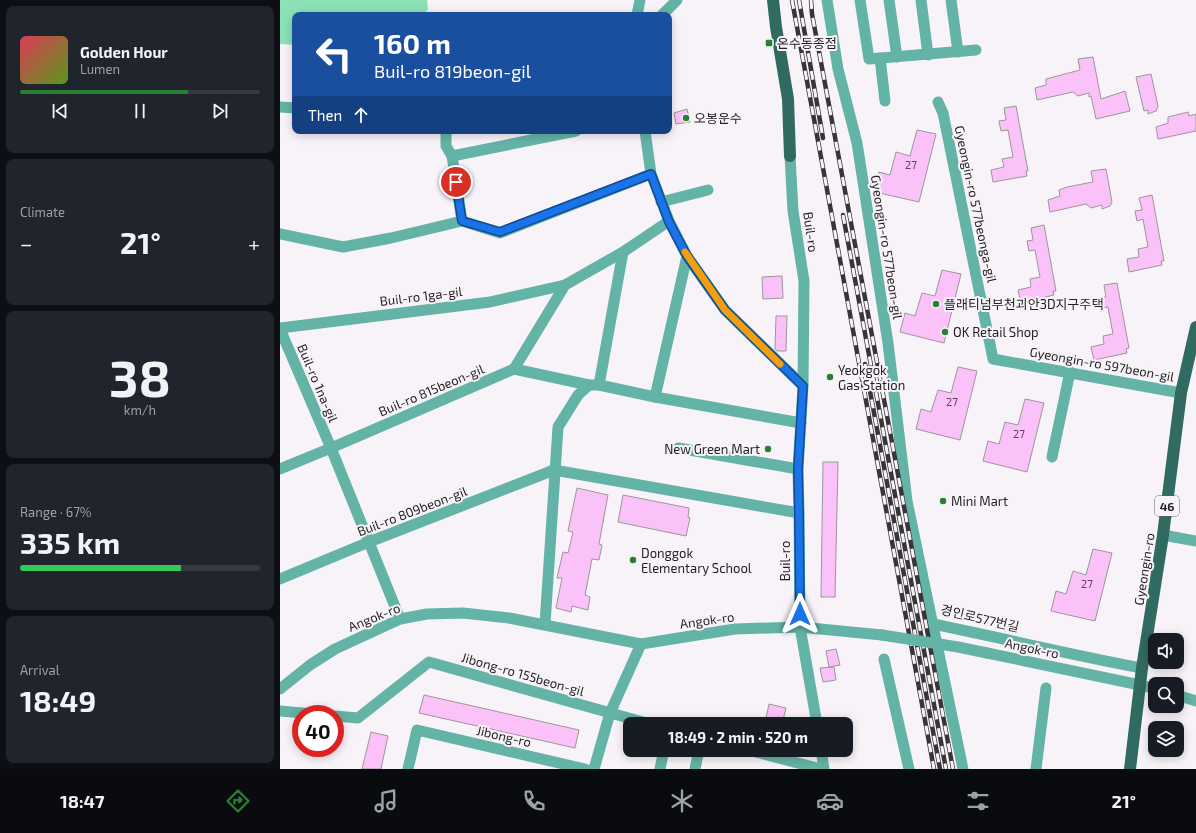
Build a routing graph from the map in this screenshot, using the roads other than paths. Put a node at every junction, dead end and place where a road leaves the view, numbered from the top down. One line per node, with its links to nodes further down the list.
1 (640, 0): 9 (street)
2 (773, 0): 24 (main road, Buil-ro)
3 (827, 0): 50 (street, Gyeongin-ro 577beon-gil)
4 (860, 0): 15 (street)
5 (889, 0): 14 (street)
6 (921, 0): 13 (street)
7 (951, 0): 12 (street)
8 (672, 1): 10 (street)
9 (638, 12)
10 (664, 12)
11 (976, 50): 12 (street)
12 (958, 52): 13 (street)
13 (928, 55): 14 (street)
14 (897, 57): 15 (street)
15 (880, 58): 16 (street)
16 (885, 101)
17 (938, 102): 36 (street, Gyeongin-ro 577beonga-gil)
18 (280, 107): 19 (street)
19 (292, 108)
20 (446, 134): 23 (street)
21 (561, 134): 23 (street)
22 (645, 134): 25 (street)
23 (452, 156): 28 (street)
24 (790, 156): 40 (street, Buil-ro)
25 (651, 174): 27 (street); 28 (street)
26 (708, 190): 27 (street)
27 (661, 202): 29 (street)
28 (462, 221): 30 (street)
29 (669, 222): 31 (street, Buil-ro 1ga-gil); 32 (street)
30 (280, 234)
31 (623, 252): 33 (street, Buil-ro 1ga-gil); 39 (street)
32 (687, 256): 40 (street); 42 (street)
33 (565, 285): 35 (street, Buil-ro 1ga-gil); 37 (street, Buil-ro 1ga-gil)
34 (1196, 327): 41 (main road, Gyeongin-ro / 46)
35 (280, 328): 44 (street, Buil-ro 1na-gil)
36 (993, 359): 38 (street, Gyeongin-ro 597beon-gil)
37 (514, 369): 39 (street); 44 (street, Buil-ro 815beon-gil)
38 (1070, 372): 41 (street, Gyeongin-ro 597beon-gil); 46 (street)
39 (594, 385): 42 (street); 49 (street)
40 (803, 386): 43 (street, Buil-ro)
41 (1181, 393): 52 (main road, Gyeongin-ro / 46)
42 (655, 397): 43 (street)
43 (801, 423): 48 (street, Buil-ro)
44 (331, 448): 47 (street, Buil-ro 815beon-gil); 54 (street, Buil-ro 1na-gil)
45 (678, 448): 48 (street)
46 (1052, 457)
47 (280, 469)
48 (798, 469): 51 (street, Buil-ro)
49 (554, 470): 51 (street); 54 (street, Buil-ro 809beon-gil); 57 (street)
50 (907, 501): 58 (street, 경인로577번길)
51 (799, 513): 59 (street, Buil-ro)
52 (1163, 535): 53 (street); 62 (main road, Gyeongin-ro / 46)
53 (1196, 541)
54 (369, 542): 55 (street, Buil-ro 809beon-gil); 56 (street, Buil-ro 1na-gil)
55 (280, 579)
56 (400, 619): 57 (street, Angok-ro); 66 (street, Angok-ro)
57 (544, 624): 60 (street, Angok-ro)
58 (932, 624): 62 (street, 경인로577번길); 87 (street)
59 (800, 627): 60 (street, Angok-ro); 63 (street, Angok-ro, bridge); 74 (street, Buil-ro)
60 (641, 644): 71 (street)
61 (884, 659): 86 (street)
62 (1142, 668): 63 (main road, Gyeongin-ro / 46)
63 (1140, 685): 64 (street, Angok-ro); 89 (main road, Gyeongin-ro / 46)
64 (1148, 687)
65 (1046, 688): 88 (street)
66 (280, 689)
67 (1184, 697): 68 (street)
68 (1196, 701)
69 (280, 711): 70 (street)
70 (292, 712)
71 (610, 713): 72 (street, Jibong-ro 155beon-gil); 73 (street, Jibong-ro 155beon-gil); 82 (street)
72 (344, 717)
73 (625, 717)
74 (816, 717)
75 (663, 757): 83 (street)
76 (698, 757): 84 (street)
77 (767, 757): 79 (street)
78 (822, 757): 85 (street)
79 (788, 765): 85 (street)
80 (408, 769): 81 (street, Jibong-ro)
81 (585, 769)
82 (594, 769)
83 (660, 769)
84 (695, 769)
85 (823, 769)
86 (909, 769)
87 (962, 769)
88 (1036, 769)
89 (1130, 769)

